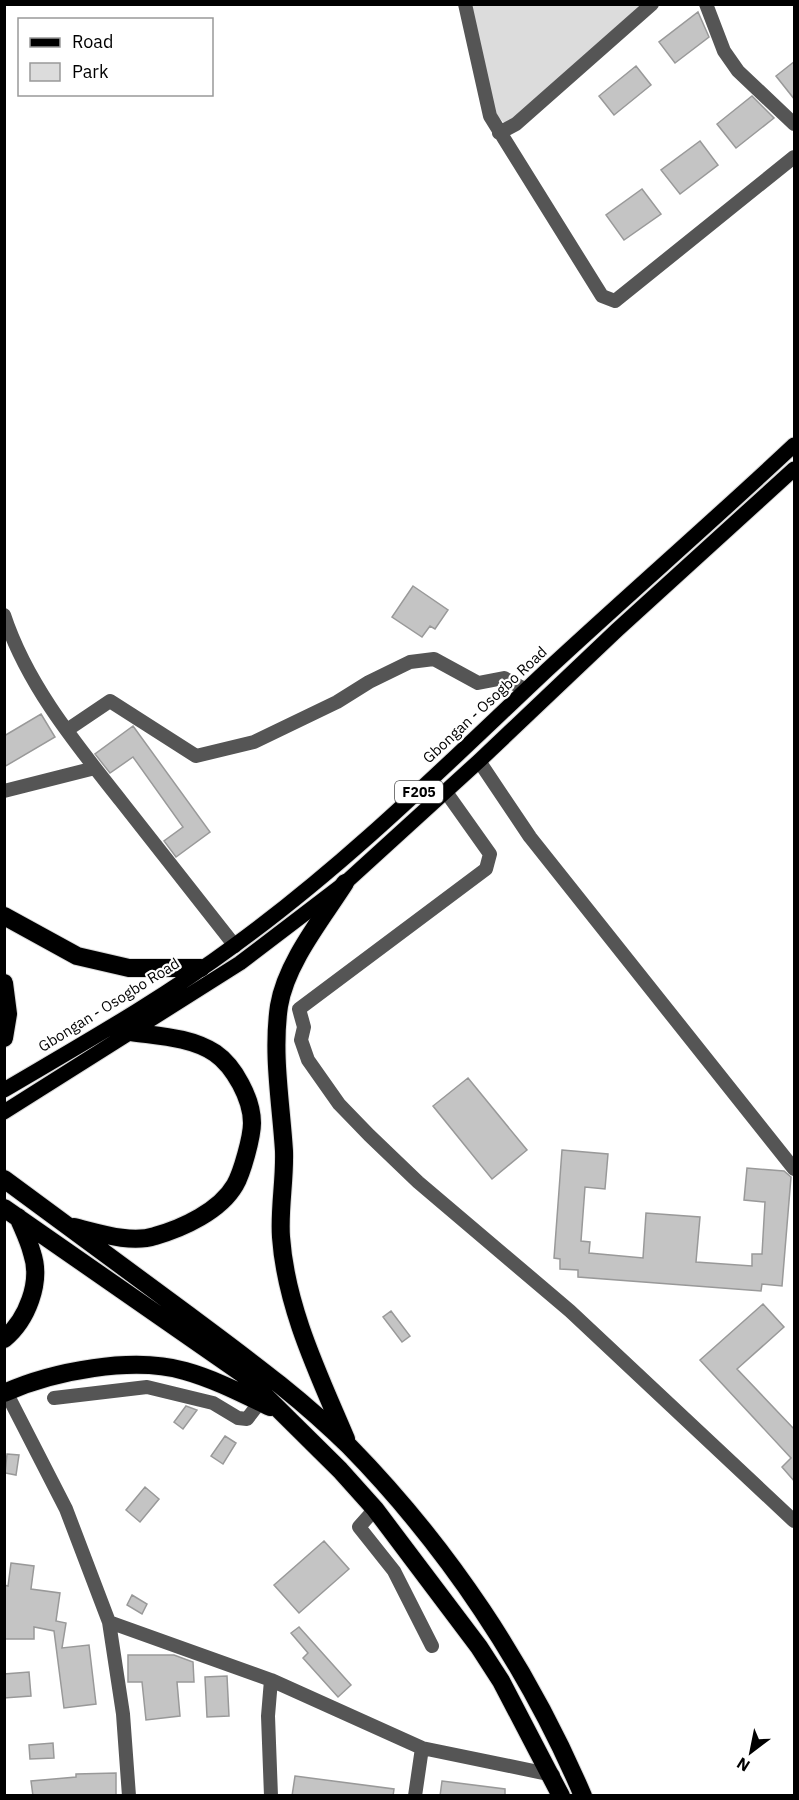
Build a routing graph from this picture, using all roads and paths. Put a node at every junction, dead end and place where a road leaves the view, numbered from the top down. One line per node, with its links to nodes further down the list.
1 (465, 4): 5 (street)
2 (652, 4): 5 (street)
3 (706, 4): 4 (street)
4 (795, 124)
5 (499, 133): 6 (street)
6 (795, 157)
7 (795, 445): 10 (main road, Gbongan - Osogbo Road / F205)
8 (795, 470): 12 (main road, F205)
9 (4, 615): 11 (street)
10 (526, 690): 11 (street); 18 (main road, Gbongan - Osogbo Road / F205)
11 (68, 730): 13 (street)
12 (479, 761): 15 (main road, F205); 25 (street)
13 (95, 768): 14 (street); 18 (street)
14 (4, 791)
15 (446, 792): 16 (main road, F205); 36 (street)
16 (345, 883): 21 (main road, F205); 34 (highway)
17 (4, 916): 19 (highway)
18 (235, 946): 19 (main road, Gbongan - Osogbo Road / F205)
19 (201, 968): 23 (main road, Gbongan - Osogbo Road / F205)
20 (4, 983): 22 (highway)
21 (131, 1032): 24 (main road, F205); 28 (highway)
22 (4, 1038)
23 (4, 1090)
24 (4, 1112)
25 (795, 1169)
26 (4, 1179): 28 (highway)
27 (11, 1212): 29 (highway); 33 (highway)
28 (68, 1226): 34 (highway)
29 (4, 1339)
30 (5, 1393): 32 (highway); 37 (street)
31 (54, 1398): 32 (street)
32 (260, 1402): 33 (highway)
33 (281, 1412): 35 (highway)
34 (349, 1446): 46 (highway)
35 (375, 1509): 38 (street); 41 (highway)
36 (795, 1521)
37 (109, 1622): 39 (street); 42 (street)
38 (432, 1646)
39 (271, 1680): 40 (street); 43 (street)
40 (422, 1748): 41 (street); 44 (street)
41 (553, 1775): 45 (highway)
42 (129, 1796)
43 (271, 1796)
44 (415, 1796)
45 (561, 1796)
46 (583, 1796)

